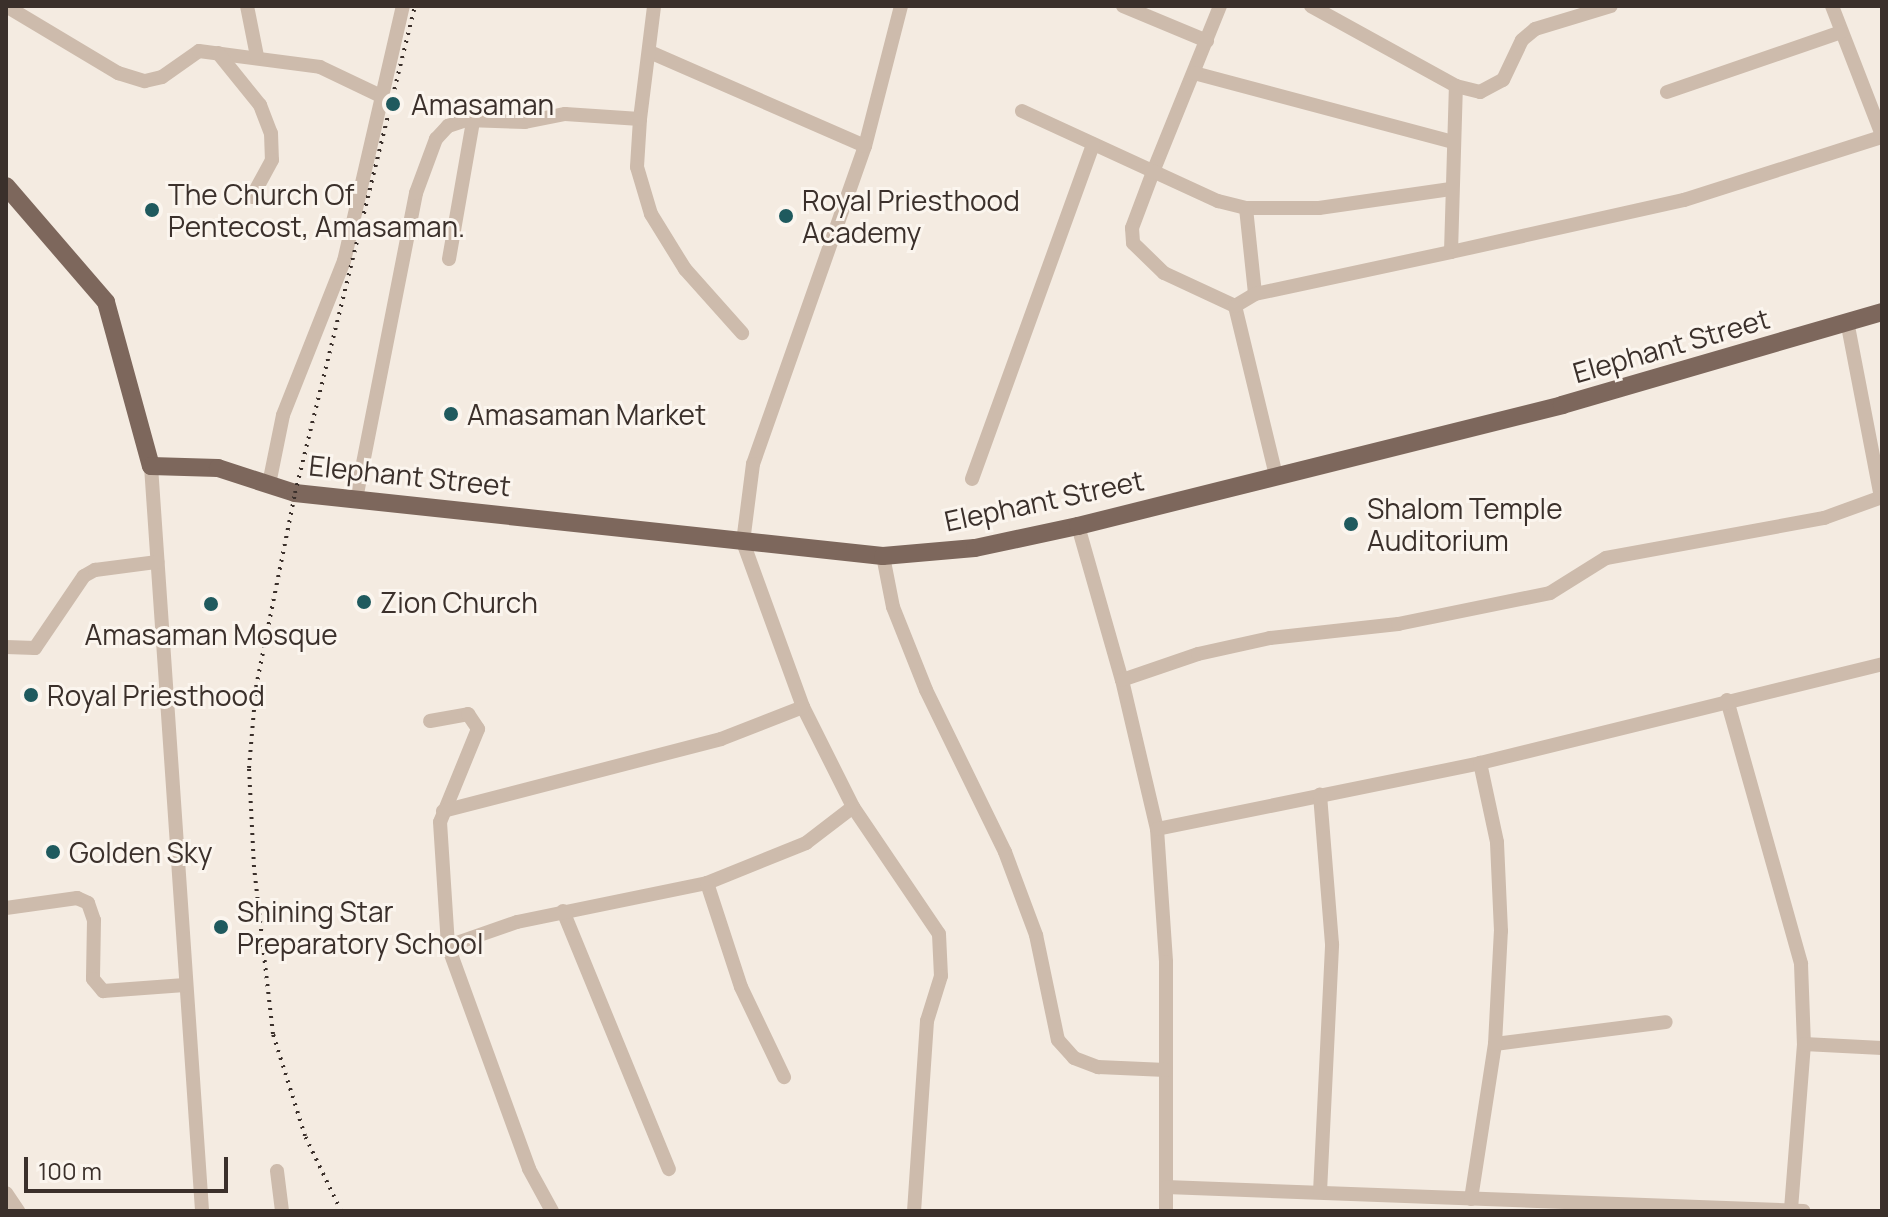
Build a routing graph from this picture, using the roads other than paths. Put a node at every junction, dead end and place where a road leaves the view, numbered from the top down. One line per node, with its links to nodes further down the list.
1 (6, 6): 13 (street)
2 (247, 6): 15 (street)
3 (403, 6): 19 (street)
4 (654, 6): 14 (street)
5 (901, 6): 26 (street)
6 (1123, 6): 12 (street)
7 (1220, 6): 12 (street)
8 (1311, 6): 17 (street)
9 (1611, 6): 17 (street)
10 (1832, 6): 11 (street)
11 (1841, 32): 18 (street); 23 (street)
12 (1207, 41): 16 (street)
13 (218, 53): 15 (street); 30 (street)
14 (652, 53): 21 (street); 26 (street)
15 (257, 56): 19 (street)
16 (1194, 73): 24 (street); 27 (street)
17 (1456, 86): 24 (street)
18 (1667, 92)
19 (383, 97): 42 (street)
20 (1022, 111): 25 (street)
21 (640, 119): 22 (street); 38 (street)
22 (473, 121): 33 (street); 44 (street)
23 (1882, 136): 32 (street)
24 (1454, 142): 29 (street)
25 (1093, 144): 27 (street); 41 (street)
26 (865, 146): 46 (street)
27 (1153, 172): 31 (street); 35 (street)
28 (6, 186): 39 (main road)
29 (1451, 189): 31 (street); 32 (street)
30 (252, 197)
31 (1246, 208): 34 (street)
32 (1451, 252): 34 (street)
33 (449, 259)
34 (1255, 294): 35 (street)
35 (1235, 306): 40 (street)
36 (1882, 312): 37 (main road, Elephant Street)
37 (1848, 326): 40 (main road, Elephant Street); 43 (street)
38 (742, 333)
39 (151, 466): 42 (main road, Elephant Street); 48 (street)
40 (1276, 475): 45 (main road, Elephant Street)
41 (972, 479)
42 (269, 484): 44 (main road, Elephant Street)
43 (1882, 497): 51 (street)
44 (356, 499): 46 (main road, Elephant Street)
45 (1078, 526): 47 (main road, Elephant Street); 51 (street)
46 (743, 542): 47 (main road, Elephant Street); 53 (street)
47 (883, 556): 69 (street)
48 (157, 562): 49 (street); 64 (street)
49 (6, 647)
50 (1882, 665): 52 (street)
51 (1122, 680): 59 (street)
52 (1727, 700): 55 (street); 67 (street)
53 (803, 707): 57 (street); 58 (street)
54 (430, 721): 58 (street)
55 (1480, 763): 56 (street); 66 (street)
56 (1320, 794): 59 (street); 74 (street)
57 (853, 807): 60 (street); 82 (street)
58 (443, 811): 63 (street)
59 (1157, 829): 69 (street)
60 (707, 883): 62 (street); 70 (street)
61 (6, 908): 64 (street)
62 (563, 911): 63 (street); 71 (street)
63 (448, 946): 81 (street)
64 (185, 985): 79 (street)
65 (1666, 1022): 66 (street)
66 (1495, 1044): 76 (street)
67 (1804, 1044): 68 (street); 84 (street)
68 (1882, 1048)
69 (1166, 1070): 73 (street)
70 (784, 1077)
71 (669, 1169)
72 (277, 1171): 80 (street)
73 (1166, 1187): 74 (street); 83 (street)
74 (1320, 1192): 76 (street)
75 (6, 1193): 78 (street)
76 (1471, 1199): 77 (street)
77 (1548, 1207): 84 (street)
78 (18, 1211)
79 (202, 1211)
80 (282, 1211)
81 (552, 1211)
82 (914, 1211)
83 (1166, 1211)
84 (1791, 1211): 85 (street)
85 (1804, 1211)

